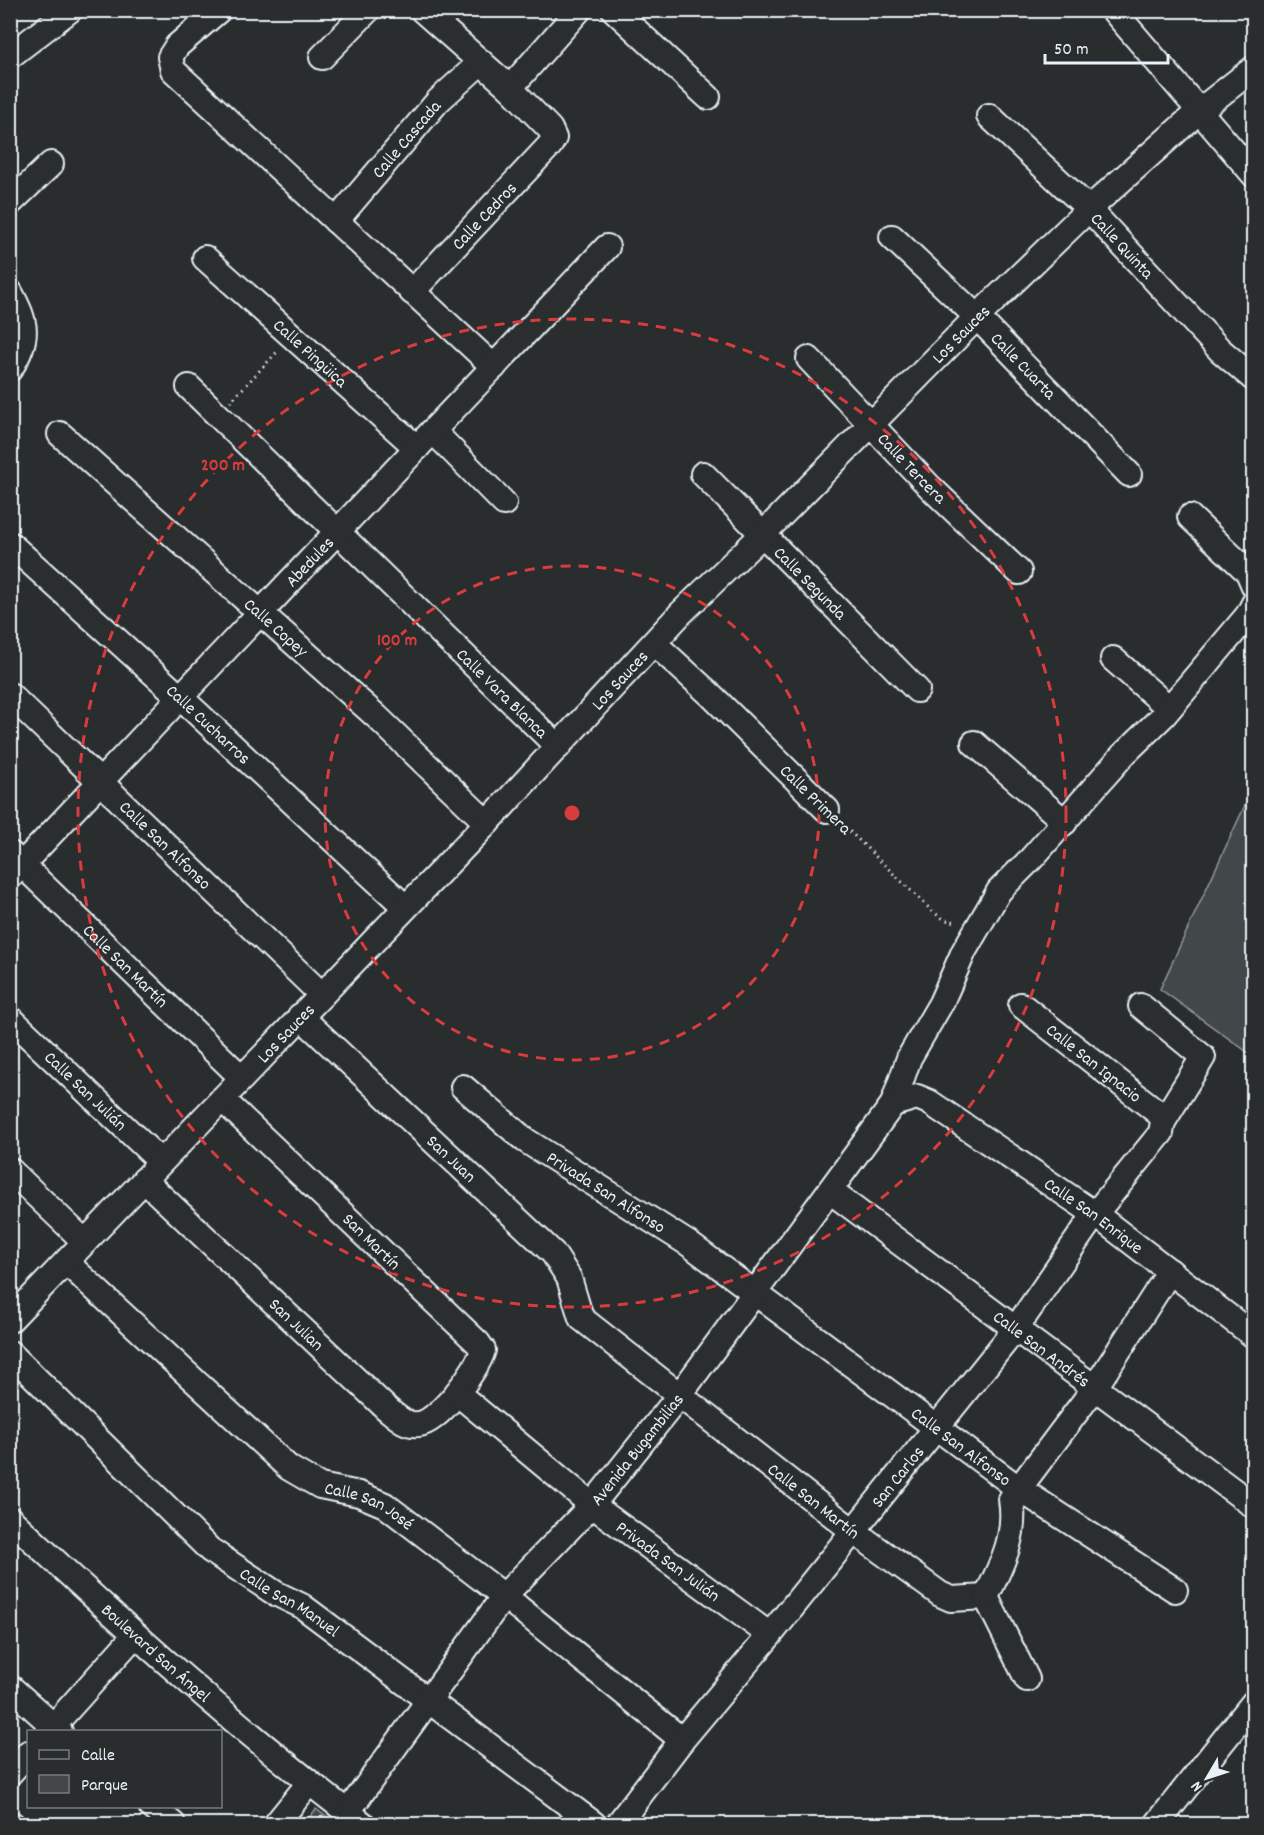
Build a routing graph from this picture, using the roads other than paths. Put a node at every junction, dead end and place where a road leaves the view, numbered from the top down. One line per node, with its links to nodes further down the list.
1 (70, 10): 8 (street)
2 (219, 10): 20 (street)
3 (368, 10): 9 (street)
4 (422, 10): 10 (street)
5 (579, 10): 12 (street)
6 (614, 10): 13 (street)
7 (1113, 10): 14 (street)
8 (10, 56)
9 (322, 57)
10 (481, 62): 12 (street); 20 (street, Calle Cascada)
11 (1254, 68): 14 (street, Los Sauces)
12 (510, 88): 25 (street, Calle Cedros)
13 (708, 97)
14 (1200, 111): 17 (street); 19 (street, Los Sauces)
15 (989, 116): 19 (street, Calle Quinta)
16 (51, 164): 18 (street)
17 (1254, 175)
18 (10, 203)
19 (1089, 209): 26 (street, Los Sauces); 30 (street, Calle Quinta)
20 (336, 221): 25 (street)
21 (892, 237): 26 (street, Calle Cuarta)
22 (608, 246): 28 (street, Abedules)
23 (205, 258): 34 (street, Calle Pingüica)
24 (10, 292): 29 (street)
25 (412, 292): 28 (street)
26 (977, 317): 32 (street, Los Sauces); 36 (street, Calle Cuarta)
27 (809, 359): 32 (street, Calle Tercera)
28 (494, 367): 34 (street, Abedules)
29 (10, 369)
30 (1254, 379)
31 (189, 387): 39 (street, Calle Vara Blanca)
32 (871, 425): 40 (street, Los Sauces); 42 (street, Calle Tercera)
33 (60, 434): 45 (street, Calle Copey)
34 (425, 440): 37 (street, Calle Pingüica); 39 (street, Abedules)
35 (703, 474): 40 (street, Calle Segunda)
36 (1129, 474)
37 (504, 502)
38 (1190, 517): 43 (street)
39 (339, 530): 45 (street, Abedules); 53 (street, Calle Vara Blanca)
40 (762, 535): 46 (street, Los Sauces); 48 (street, Calle Segunda)
41 (10, 544): 50 (street, Calle Cucharros)
42 (1019, 572)
43 (1254, 586)
44 (1254, 603): 51 (street, Avenida Bugambilias)
45 (260, 614): 50 (street, Abedules); 57 (street, Calle Copey)
46 (655, 644): 53 (street, Los Sauces); 55 (street, Calle Primera)
47 (1113, 659): 51 (street)
48 (917, 690)
49 (10, 695): 54 (street, Calle San Alfonso)
50 (181, 698): 54 (street, Abedules); 59 (street, Calle Cucharros)
51 (1170, 708): 56 (street, Avenida Bugambilias)
52 (974, 743): 56 (street)
53 (558, 747): 57 (street, Los Sauces)
54 (100, 782): 58 (street, Abedules); 60 (street, Calle San Alfonso)
55 (826, 810)
56 (1065, 822): 68 (street, Avenida Bugambilias)
57 (488, 823): 59 (street, Los Sauces)
58 (14, 865): 65 (street, Calle San Martín)
59 (405, 907): 60 (street, Los Sauces)
60 (321, 994): 63 (street, Los Sauces)
61 (1021, 1005): 69 (street, Calle San Ignacio)
62 (1141, 1006): 69 (street, San Carlos)
63 (300, 1017): 65 (street, Los Sauces); 79 (street, San Juan)
64 (10, 1018): 70 (street, Calle San Julián)
65 (242, 1078): 67 (street, Los Sauces)
66 (463, 1087): 78 (street, Privada San Alfonso)
67 (222, 1099): 70 (street, Los Sauces); 85 (street, San Martín)
68 (893, 1104): 73 (street, Avenida Bugambilias); 74 (street, Calle San Enrique)
69 (1163, 1122): 74 (street, San Carlos)
70 (161, 1162): 72 (street, Los Sauces)
71 (10, 1170): 75 (street)
72 (144, 1180): 75 (street, Los Sauces); 85 (street, San Julian)
73 (830, 1191): 78 (street, Avenida Bugambilias); 81 (street, Calle San Andrés)
74 (1095, 1214): 77 (street, Calle San Enrique); 81 (street, San Carlos)
75 (85, 1242): 76 (street, Los Sauces)
76 (66, 1262): 80 (street, Los Sauces); 94 (street, Calle San José)
77 (1170, 1271): 82 (street, Calle San Enrique); 84 (street)
78 (754, 1292): 86 (street, Avenida Bugambilias); 87 (street, Calle San Alfonso)
79 (580, 1318): 86 (street, Calle San Martín)
80 (10, 1320)
81 (1017, 1327): 84 (street, Calle San Andrés); 87 (street, San Carlos)
82 (1254, 1336)
83 (10, 1353): 100 (street, Calle San Manuel)
84 (1096, 1386): 88 (street); 90 (street, Calle San Andrés)
85 (457, 1393): 89 (street, Privada San Julián)
86 (678, 1396): 89 (street, Avenida Bugambilias); 92 (street, Calle San Martín)
87 (936, 1428): 88 (street, Calle San Alfonso); 92 (street, San Carlos)
88 (1018, 1488): 93 (street, Calle San Alfonso); 95 (street)
89 (592, 1505): 94 (street, Avenida Bugambilias); 96 (street, Privada San Julián)
90 (1254, 1506)
91 (10, 1519): 97 (street, Boulevard San Ángel)
92 (853, 1531): 95 (street, Calle San Martín); 96 (street, San Carlos)
93 (1174, 1590)
94 (504, 1596): 100 (street, Avenida Bugambilias); 103 (street, Calle San José)
95 (986, 1597): 98 (street)
96 (770, 1635): 103 (street, San Carlos)
97 (134, 1636): 102 (street); 106 (street, Boulevard San Ángel)
98 (1028, 1679)
99 (10, 1687): 102 (street)
100 (429, 1701): 108 (street, Avenida Bugambilias); 111 (street, Calle San Manuel)
101 (1254, 1702): 113 (street)
102 (54, 1729)
103 (682, 1740): 112 (street, San Carlos)
104 (27, 1754): 105 (street)
105 (10, 1773)
106 (309, 1784): 108 (street, Boulevard San Ángel); 110 (street)
107 (153, 1808): 109 (street)
108 (355, 1819)
109 (172, 1824)
110 (276, 1824)
111 (594, 1824)
112 (618, 1824)
113 (1156, 1824)

